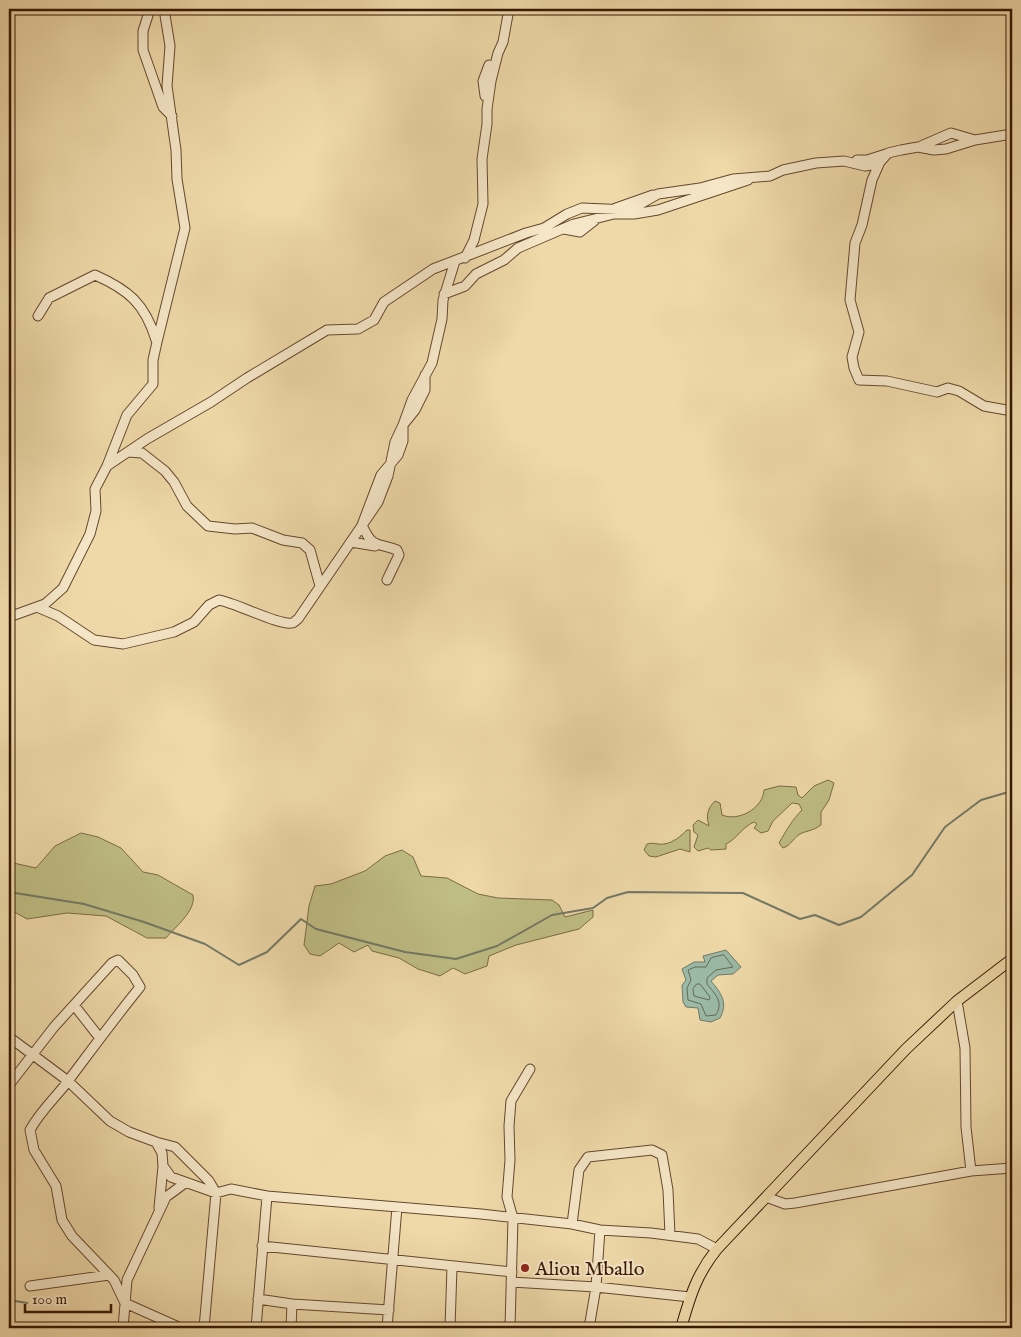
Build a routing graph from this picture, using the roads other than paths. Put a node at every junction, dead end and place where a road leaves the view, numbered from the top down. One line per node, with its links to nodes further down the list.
1 (150, 9): 4 (street)
2 (164, 9): 4 (street)
3 (509, 10): 12 (street)
4 (172, 116): 18 (street)
5 (1012, 134): 6 (street)
6 (976, 140): 7 (street); 7 (street)
7 (918, 147): 8 (street)
8 (888, 153): 9 (street); 10 (street)
9 (844, 161): 10 (street); 11 (street)
10 (880, 162): 19 (street)
11 (753, 178): 12 (street); 15 (street)
12 (460, 260): 13 (street); 14 (street)
13 (433, 269): 14 (street); 20 (street)
14 (448, 280): 15 (street); 16 (street)
15 (458, 289): 16 (street)
16 (444, 294): 22 (street)
17 (38, 316): 18 (street)
18 (156, 342): 21 (street)
19 (1012, 411)
20 (128, 452): 21 (street); 26 (street)
21 (107, 466): 27 (street)
22 (362, 525): 23 (street); 24 (street)
23 (351, 542): 24 (street); 26 (street)
24 (378, 546): 25 (street)
25 (387, 580)
26 (320, 586): 27 (street)
27 (37, 607): 28 (street)
28 (9, 617)
29 (1012, 959): 30 (main road)
30 (957, 1001): 41 (street); 45 (main road)
31 (74, 1005): 33 (street); 33 (street); 34 (street)
32 (9, 1037): 34 (street)
33 (99, 1037): 36 (street)
34 (32, 1056): 36 (street); 37 (street)
35 (530, 1069): 48 (street)
36 (68, 1081): 38 (street); 57 (street)
37 (9, 1086)
38 (156, 1142): 39 (street); 43 (street)
39 (163, 1166): 42 (street); 47 (street)
40 (1012, 1168): 41 (street)
41 (971, 1171): 45 (street)
42 (185, 1183): 43 (street); 47 (street)
43 (216, 1193): 44 (street); 68 (street)
44 (266, 1196): 46 (street); 52 (street)
45 (766, 1197): 53 (main road)
46 (398, 1208): 48 (street); 54 (street)
47 (159, 1209): 63 (street)
48 (513, 1218): 49 (street); 56 (street)
49 (572, 1224): 50 (street); 51 (street)
50 (600, 1230): 51 (street); 60 (street)
51 (670, 1235): 53 (street)
52 (262, 1246): 54 (street); 62 (street)
53 (717, 1249): 61 (main road)
54 (392, 1259): 55 (street); 65 (street)
55 (452, 1267): 56 (street); 72 (street)
56 (512, 1272): 58 (street)
57 (109, 1275): 59 (street); 63 (street)
58 (511, 1282): 60 (street); 73 (street)
59 (30, 1286)
60 (596, 1287): 61 (street); 74 (street)
61 (690, 1297): 75 (main road)
62 (258, 1299): 64 (street); 69 (street)
63 (125, 1303): 66 (street); 67 (street)
64 (292, 1304): 65 (street); 70 (street)
65 (388, 1310): 71 (street)
66 (124, 1328)
67 (181, 1328)
68 (204, 1328)
69 (256, 1328)
70 (291, 1328)
71 (388, 1328)
72 (450, 1328)
73 (510, 1328)
74 (589, 1328)
75 (681, 1328)

